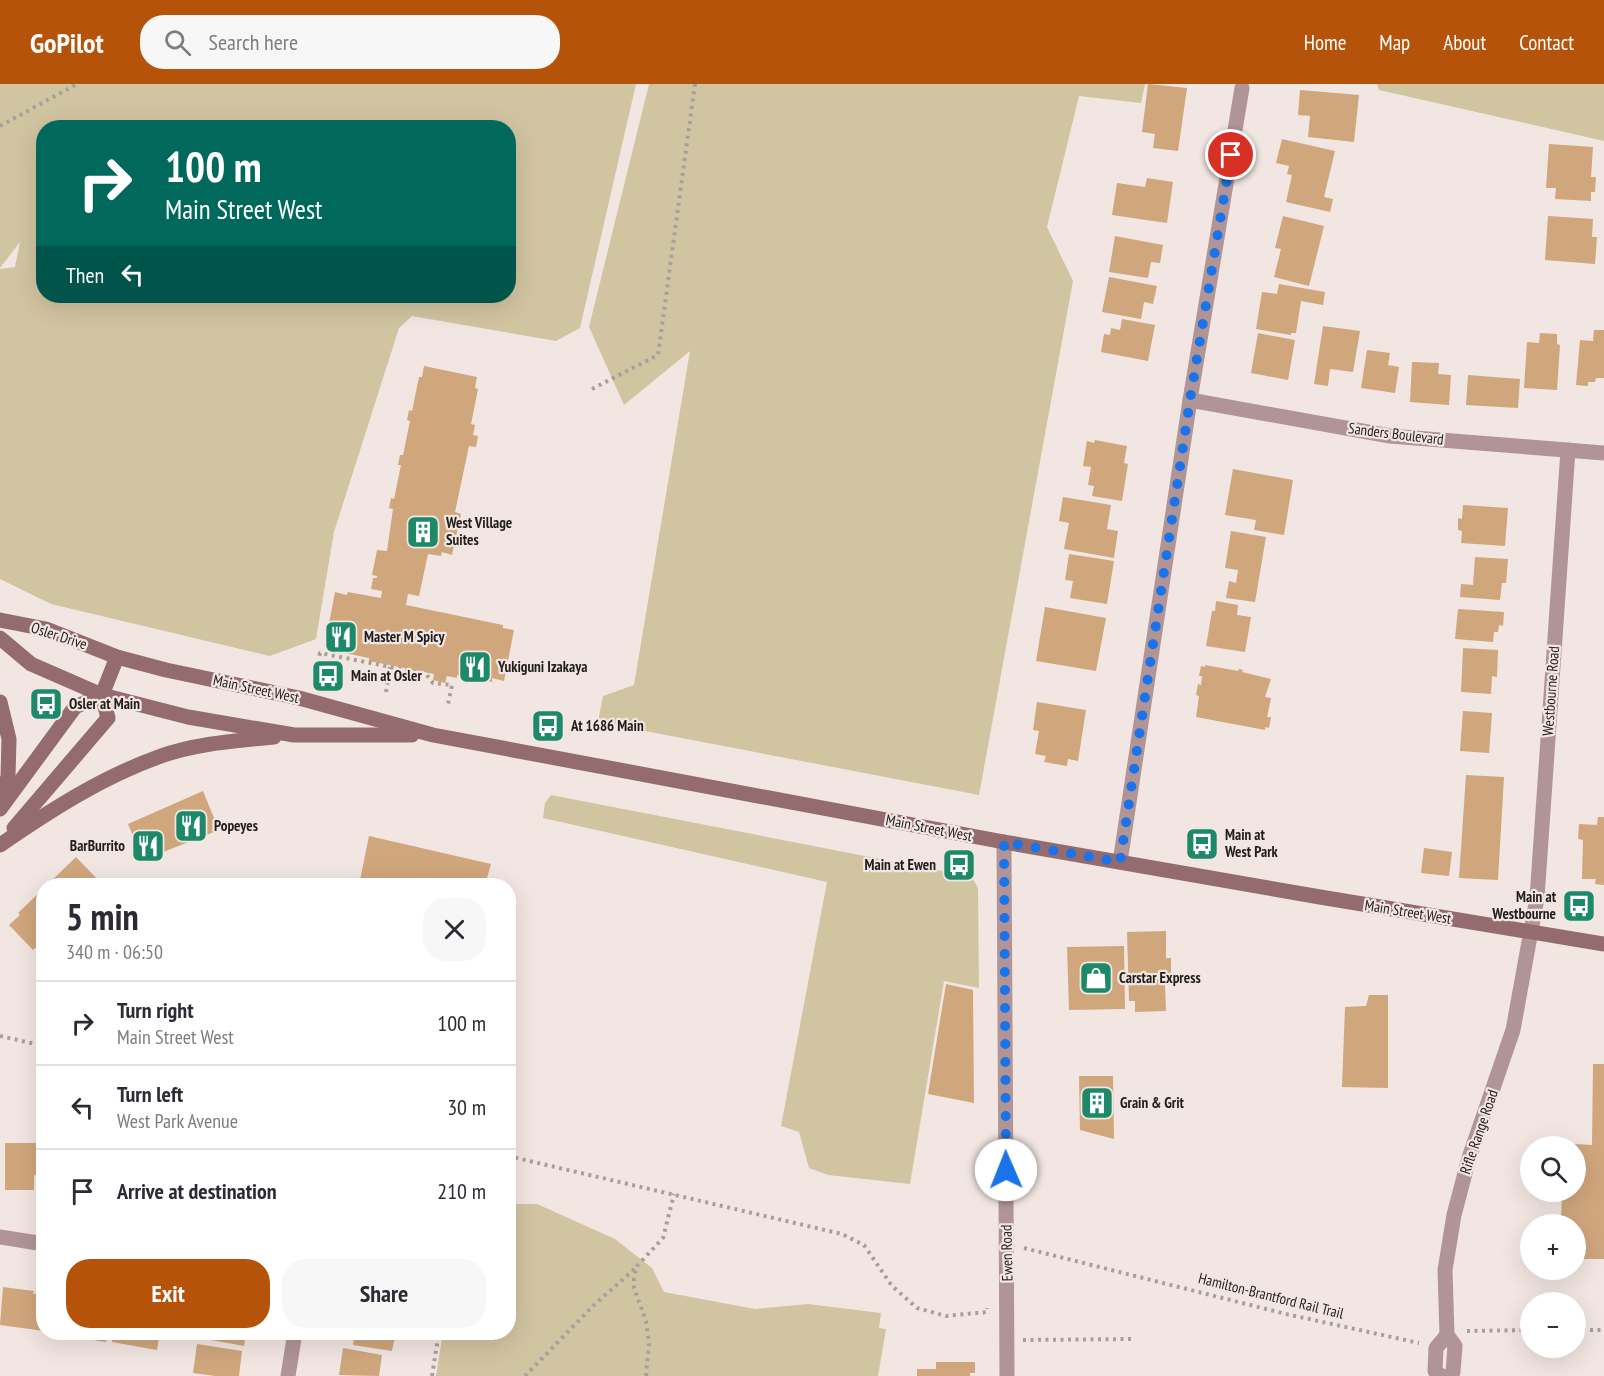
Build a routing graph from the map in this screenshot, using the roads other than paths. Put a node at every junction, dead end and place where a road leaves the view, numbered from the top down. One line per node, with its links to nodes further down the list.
1 (1242, 88): 2 (street)
2 (1190, 400): 3 (street, Sanders Boulevard); 16 (street)
3 (1568, 450): 4 (street, Sanders Boulevard); 17 (street, Westbourne Road)
4 (1604, 453)
5 (0, 620): 7 (main road, Osler Drive)
6 (0, 638): 8 (main road, Main Street West)
7 (117, 657): 8 (main road); 11 (main road, Main Street West)
8 (102, 694): 10 (main road, Main Street West); 13 (main road); 15 (main road)
9 (0, 702): 12 (main road)
10 (294, 735): 11 (main road, Main Street West); 15 (main road)
11 (433, 735): 14 (main road, Main Street West)
12 (0, 799)
13 (0, 810)
14 (1004, 842): 16 (main road, Main Street West); 24 (street, Ewen Road)
15 (0, 845)
16 (1120, 862): 17 (main road, Main Street West)
17 (1531, 932): 18 (main road, Main Street West); 21 (street, Rifle Range Road)
18 (1604, 944)
19 (0, 1236): 20 (street)
20 (36, 1243)
21 (1447, 1335): 25 (street, Rifle Range Road); 26 (street, Rifle Range Road)
22 (294, 1340): 23 (street)
23 (288, 1376)
24 (1007, 1376)
25 (1441, 1376)
26 (1449, 1376)

